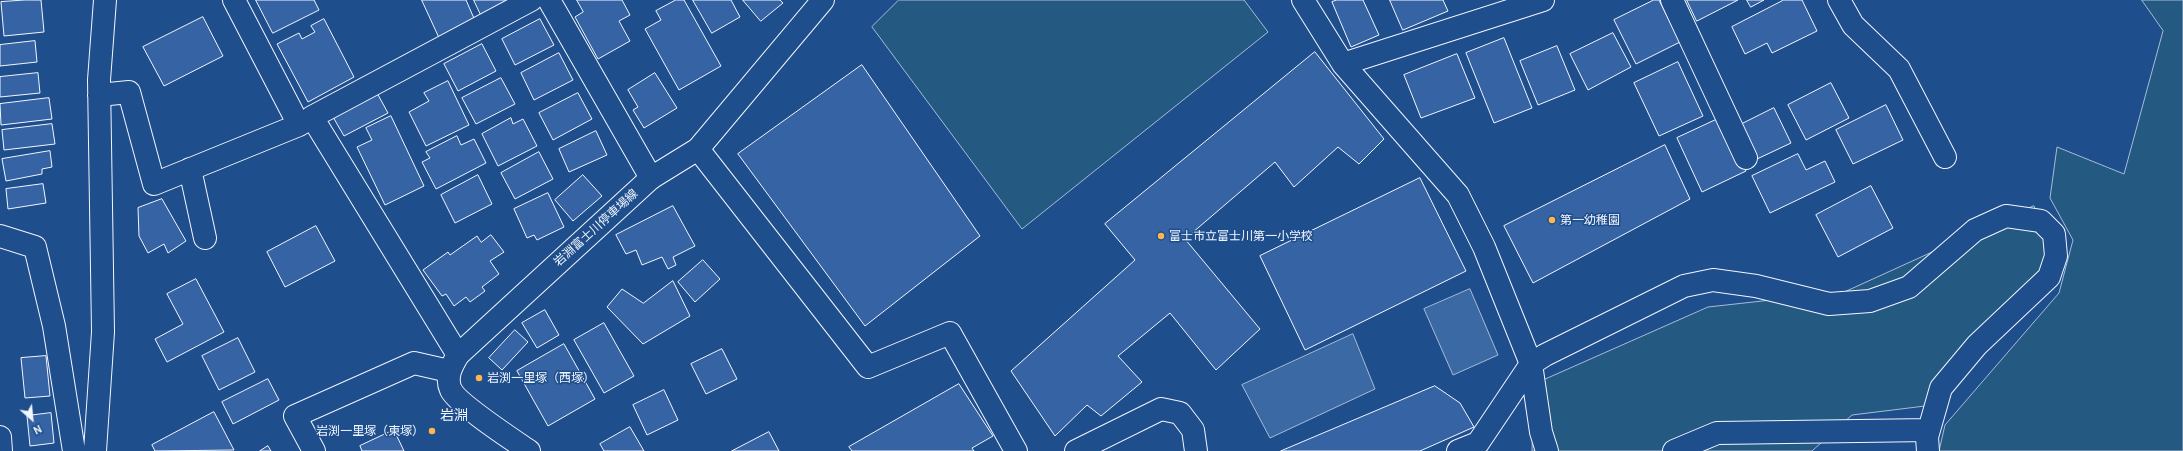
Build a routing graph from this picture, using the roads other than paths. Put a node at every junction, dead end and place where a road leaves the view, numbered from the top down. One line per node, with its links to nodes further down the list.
1 (105, 0): 11 (street)
2 (234, 0): 12 (street)
3 (531, 0): 12 (street)
4 (548, 0): 17 (street)
5 (1303, 0): 10 (street)
6 (1672, 0): 15 (street)
7 (1839, 0): 14 (street)
8 (1530, 2): 10 (street)
9 (816, 3): 13 (street, 岩淵富士川停車場線)
10 (1343, 64): 21 (street)
11 (100, 95): 16 (street); 26 (street)
12 (306, 121): 16 (street); 20 (street)
13 (698, 149): 17 (street, 岩淵富士川停車場線); 29 (street)
14 (1945, 157)
15 (1746, 158)
16 (190, 169): 19 (street)
17 (652, 178): 20 (street, 岩淵富士川停車場線)
18 (0, 236): 25 (street)
19 (205, 238)
20 (453, 363): 27 (street); 28 (street)
21 (1531, 364): 23 (street); 32 (street); 33 (street)
22 (0, 437): 24 (street)
23 (1928, 441): 34 (street)
24 (1, 451)
25 (74, 451)
26 (95, 451)
27 (314, 451)
28 (529, 451)
29 (1016, 451)
30 (1076, 451): 31 (street)
31 (1196, 451)
32 (1458, 451)
33 (1547, 451)
34 (1674, 451)

